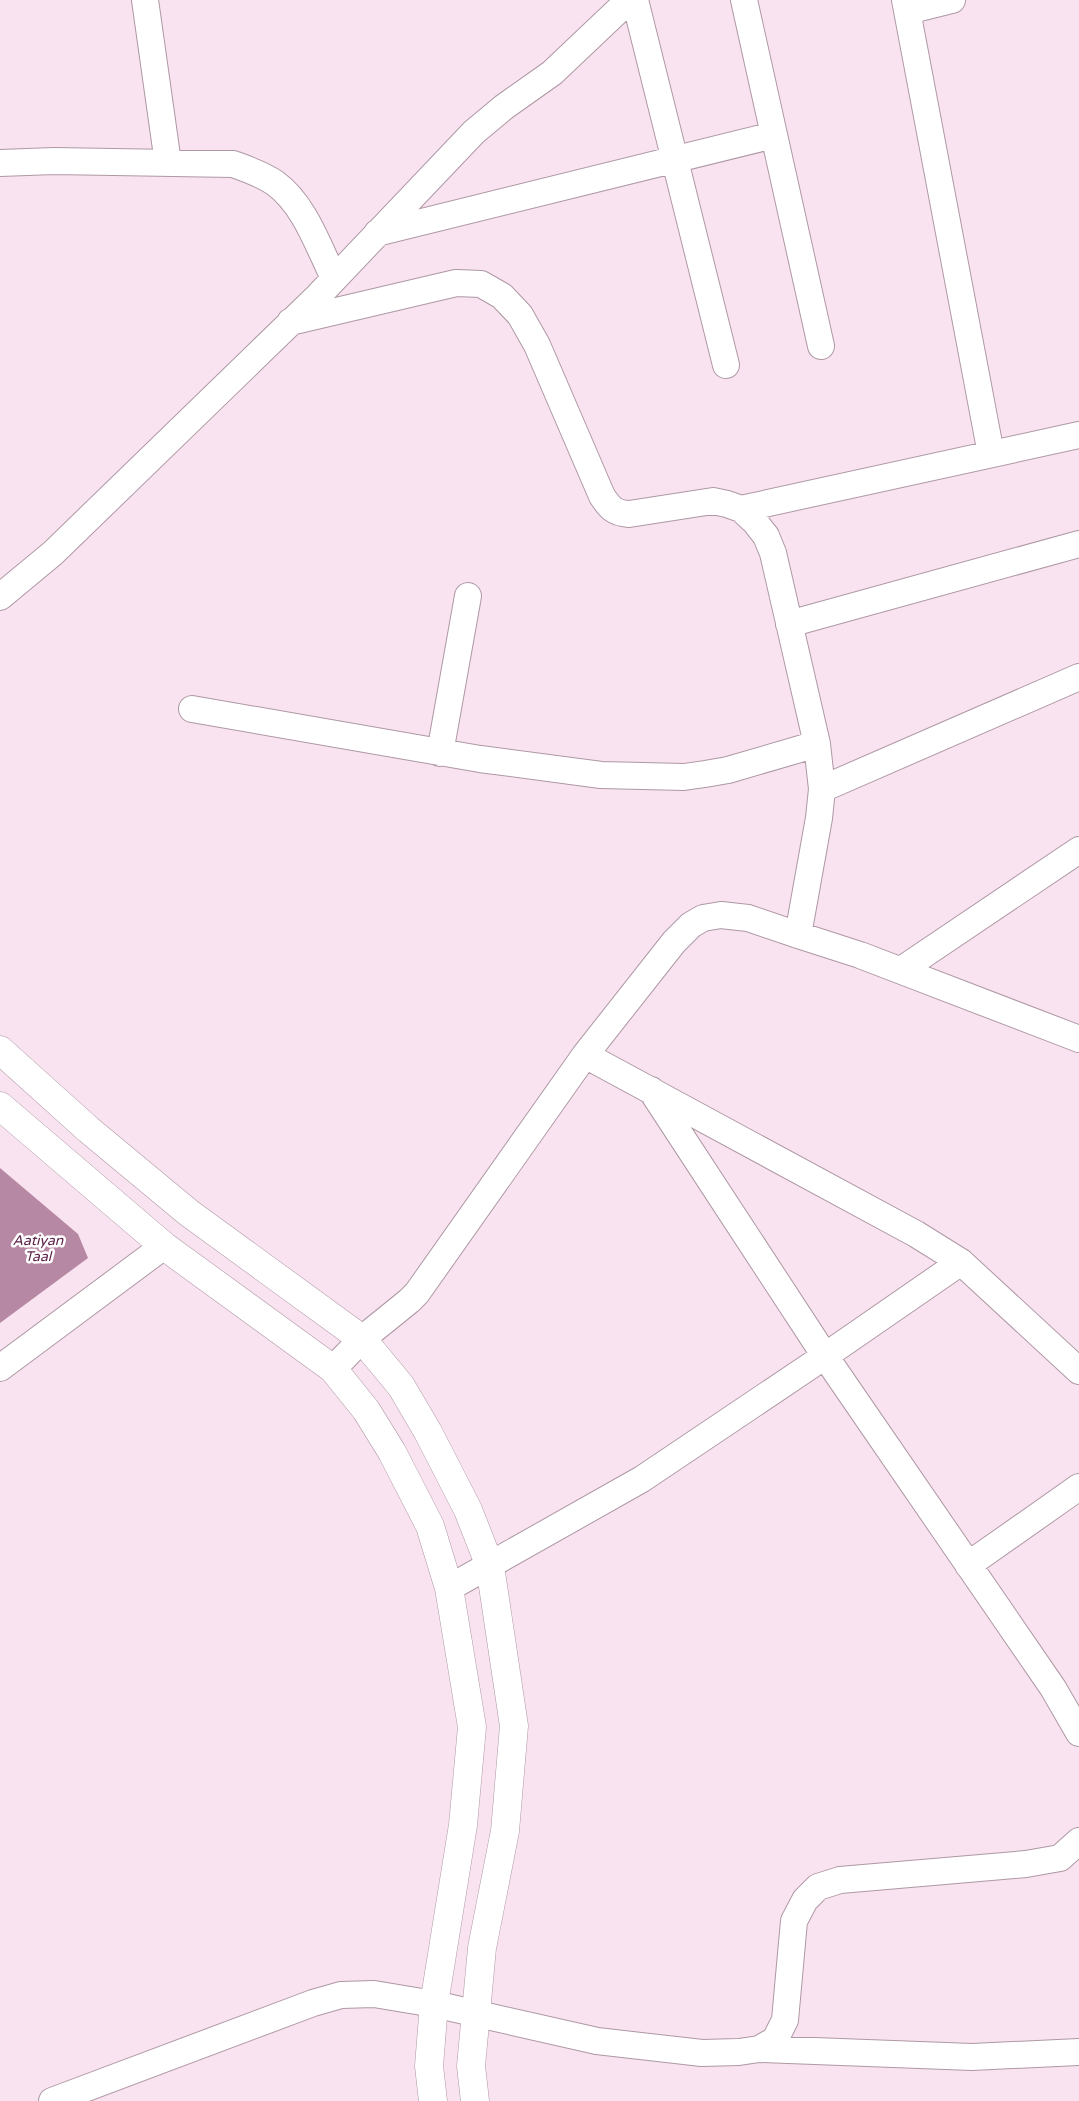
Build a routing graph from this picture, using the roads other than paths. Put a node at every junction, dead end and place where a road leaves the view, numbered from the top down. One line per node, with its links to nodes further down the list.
1 (145, 0): 10 (street)
2 (629, 0): 11 (street)
3 (635, 0): 8 (street)
4 (744, 0): 7 (street)
5 (952, 0): 6 (street)
6 (906, 5): 17 (street)
7 (774, 135): 8 (street); 14 (street)
8 (675, 160): 11 (street); 15 (street)
9 (0, 163): 10 (street)
10 (168, 163): 12 (street)
11 (377, 232): 12 (street)
12 (334, 278): 13 (street)
13 (290, 322): 18 (street); 21 (street)
14 (821, 346)
15 (726, 365)
16 (1079, 435): 17 (street)
17 (991, 454): 18 (street)
18 (741, 509): 22 (street)
19 (1079, 544): 22 (street)
20 (468, 596): 26 (street)
21 (0, 597)
22 (789, 624): 25 (street)
23 (1079, 677): 27 (street)
24 (192, 709): 26 (street)
25 (817, 744): 26 (street); 27 (street)
26 (440, 753)
27 (822, 789): 29 (street)
28 (1079, 850): 30 (street)
29 (798, 935): 30 (street); 33 (street)
30 (901, 970): 31 (street)
31 (1079, 1039)
32 (0, 1050): 38 (street)
33 (585, 1055): 34 (street); 38 (street)
34 (651, 1090): 37 (street); 39 (street)
35 (0, 1106): 36 (street)
36 (164, 1246): 40 (street); 41 (street)
37 (961, 1262): 39 (street); 42 (street)
38 (362, 1339): 41 (street); 45 (street)
39 (825, 1356): 44 (street); 45 (street)
40 (0, 1368)
41 (333, 1369): 46 (street)
42 (1079, 1371)
43 (1079, 1487): 44 (street)
44 (968, 1565): 47 (street)
45 (490, 1566): 46 (street); 50 (street)
46 (449, 1588): 49 (street)
47 (1075, 1718)
48 (1079, 1841): 51 (street)
49 (434, 2004): 50 (street); 53 (street); 54 (street)
50 (475, 2013): 51 (street); 55 (street)
51 (759, 2049): 52 (street)
52 (1079, 2052)
53 (52, 2101)
54 (433, 2101)
55 (475, 2101)

